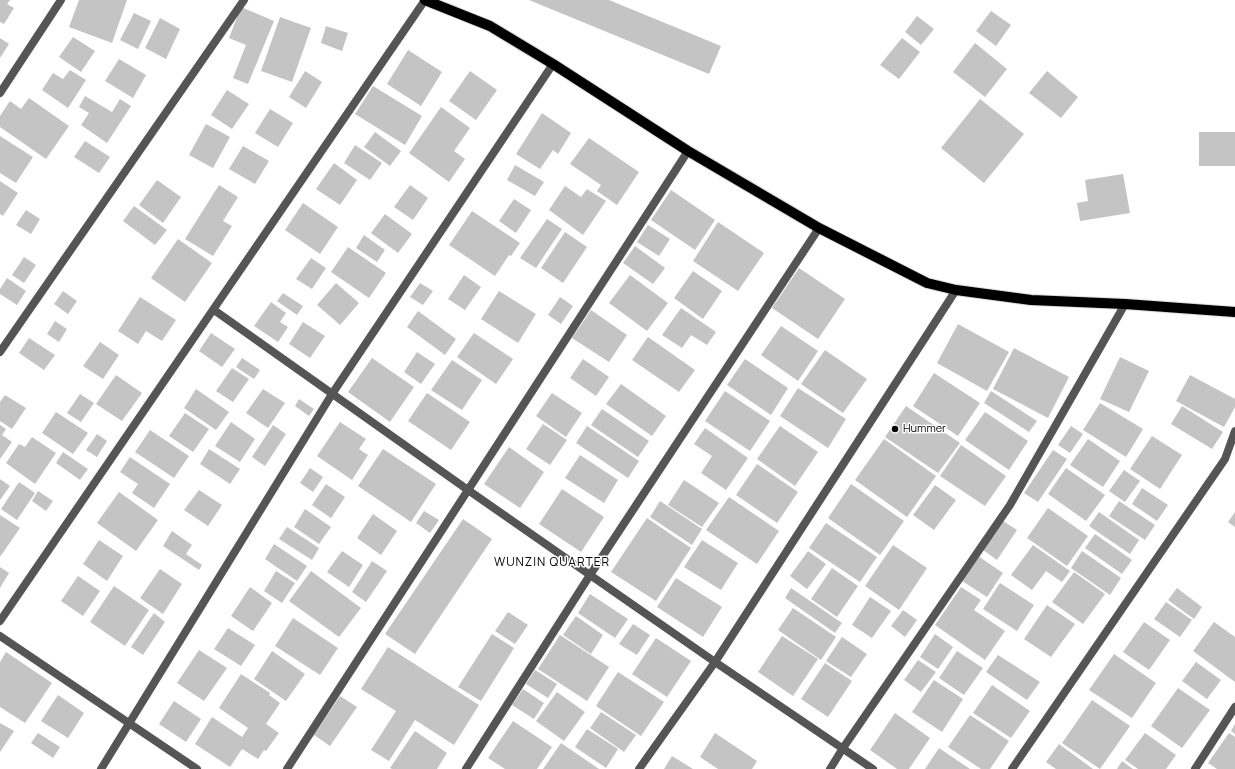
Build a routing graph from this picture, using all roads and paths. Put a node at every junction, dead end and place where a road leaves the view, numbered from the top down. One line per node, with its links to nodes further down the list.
1 (61, 0): 5 (street)
2 (244, 0): 12 (street)
3 (425, 0): 4 (main road); 10 (street)
4 (553, 64): 6 (main road); 13 (street)
5 (0, 93)
6 (688, 151): 7 (main road); 15 (street)
7 (819, 228): 8 (main road); 16 (street)
8 (956, 290): 9 (main road); 19 (street)
9 (1125, 304): 11 (main road); 22 (street)
10 (214, 310): 13 (street); 17 (street)
11 (1235, 312)
12 (0, 352)
13 (332, 394): 15 (street); 21 (street)
14 (1235, 431): 30 (street)
15 (468, 490): 16 (street); 25 (street)
16 (590, 574): 19 (street); 26 (street)
17 (0, 621)
18 (0, 636): 21 (street)
19 (715, 662): 22 (street); 27 (street)
20 (1235, 707): 31 (street)
21 (130, 723): 23 (street); 24 (street)
22 (843, 748): 28 (street); 29 (street)
23 (101, 769)
24 (197, 769)
25 (287, 769)
26 (466, 769)
27 (639, 769)
28 (830, 769)
29 (873, 769)
30 (1012, 769)
31 (1195, 769)

